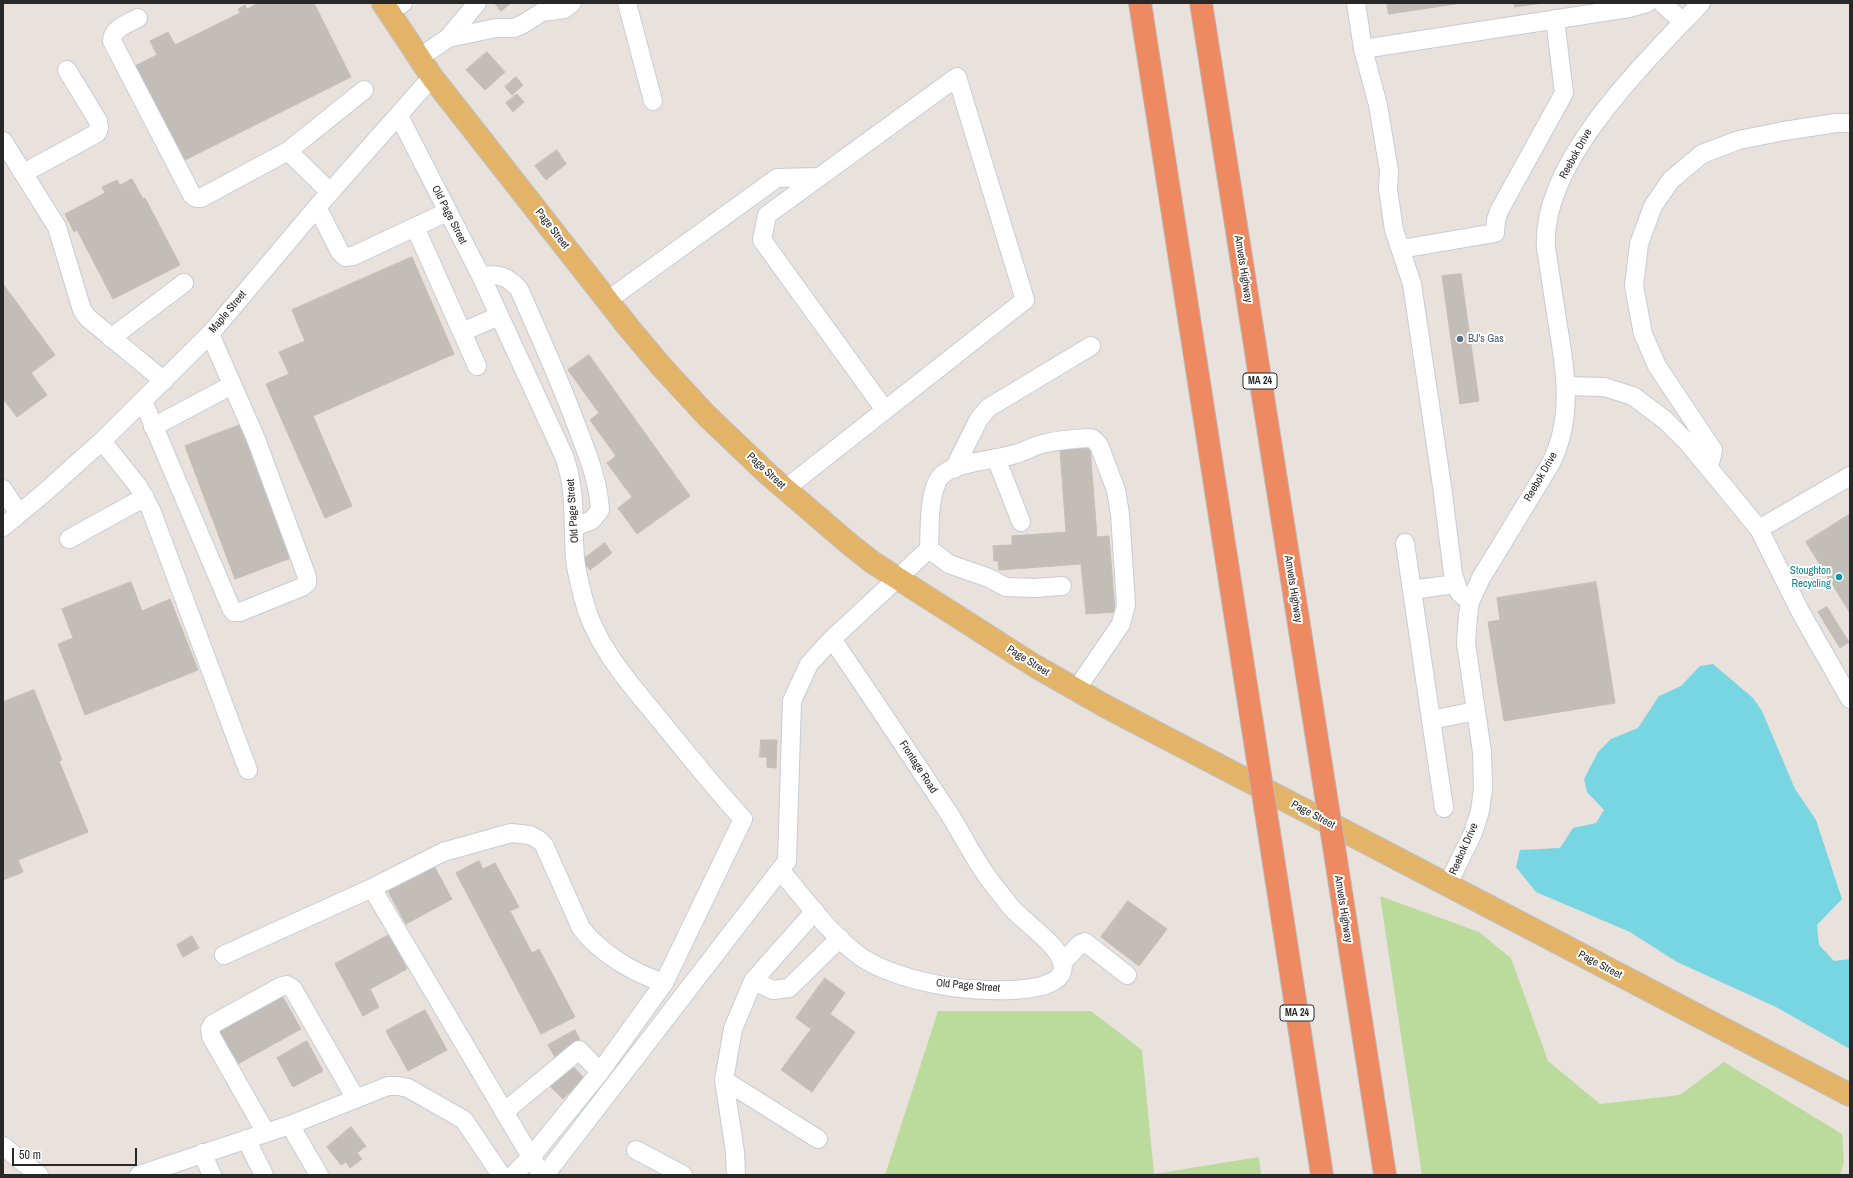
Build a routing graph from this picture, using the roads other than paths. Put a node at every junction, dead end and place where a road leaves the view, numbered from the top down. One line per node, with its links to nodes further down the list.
1 (477, 3): 15 (street)
2 (627, 3): 21 (street)
3 (1140, 3): 112 (highway, MA 24, bridge)
4 (1201, 3): 113 (highway, Amvets Highway / MA 24, bridge)
5 (1356, 3): 16 (street)
6 (1648, 3): 11 (street)
7 (1662, 3): 14 (street)
8 (1701, 3): 14 (street, Reebok Drive)
9 (561, 5): 15 (street)
10 (392, 6): 17 (main road, Page Street)
11 (1608, 7): 13 (street)
12 (138, 18): 25 (street)
13 (1555, 19): 16 (street); 32 (street)
14 (1683, 22): 46 (street, Reebok Drive)
15 (448, 38): 17 (street)
16 (1363, 49): 32 (street)
17 (419, 58): 19 (main road, Page Street)
18 (68, 70): 26 (street)
19 (432, 77): 22 (street, Maple Street); 35 (main road, Page Street)
20 (364, 90): 25 (street)
21 (653, 102)
22 (399, 116): 28 (street, Maple Street); 30 (street, Old Page Street)
23 (1850, 123): 52 (street)
24 (3, 141): 26 (street)
25 (288, 151): 28 (street)
26 (24, 173): 40 (street)
27 (819, 177): 35 (street); 48 (street); 48 (street)
28 (330, 192): 29 (street, Maple Street)
29 (317, 207): 31 (street); 39 (street, Maple Street)
30 (447, 212): 31 (street); 33 (street, Old Page Street)
31 (415, 227): 38 (street)
32 (1401, 249): 67 (street)
33 (481, 276): 36 (street, Old Page Street); 37 (street)
34 (184, 282): 40 (street)
35 (608, 300): 56 (main road, Page Street)
36 (499, 316): 38 (street); 41 (street, Old Page Street)
37 (535, 326): 41 (street); 61 (street)
38 (462, 332): 43 (street)
39 (210, 334): 44 (street, Maple Street); 45 (street)
40 (111, 338): 44 (street)
41 (510, 338): 61 (street, Old Page Street)
42 (1091, 346): 53 (street)
43 (477, 366)
44 (164, 381): 47 (street, Maple Street)
45 (232, 385): 49 (street); 49 (street)
46 (1566, 386): 52 (street); 70 (street, Reebok Drive)
47 (143, 401): 49 (street); 50 (street, Maple Street)
48 (885, 410): 56 (street)
49 (153, 427)
50 (102, 441): 57 (street); 58 (street, Maple Street)
51 (996, 458): 53 (street); 59 (street); 72 (street)
52 (1709, 468): 62 (street)
53 (954, 469): 65 (street)
54 (1850, 476): 62 (street)
55 (3, 489): 58 (street)
56 (785, 489): 66 (main road, Page Street)
57 (145, 497): 63 (street); 76 (street)
58 (19, 514): 60 (street, Maple Street)
59 (1021, 522)
60 (3, 527)
61 (575, 527): 87 (street, Old Page Street)
62 (1759, 529): 73 (street)
63 (69, 539)
64 (1405, 543): 69 (street)
65 (929, 549): 66 (street); 68 (street)
66 (898, 578): 71 (street); 72 (main road, Page Street)
67 (1455, 584): 69 (street); 70 (street)
68 (1062, 586)
69 (1412, 590): 75 (street)
70 (1470, 602): 74 (street, Reebok Drive)
71 (832, 639): 78 (street); 84 (street, Frontage Road)
72 (1076, 690): 79 (main road, Page Street)
73 (1850, 699)
74 (1476, 712): 75 (street); 79 (street, Reebok Drive)
75 (1431, 720): 77 (street)
76 (248, 770)
77 (1444, 808)
78 (780, 870): 81 (street, Old Page Street); 109 (street)
79 (1447, 886): 90 (main road, Page Street)
80 (372, 888): 83 (street); 87 (street); 92 (street)
81 (815, 911): 82 (street, Old Page Street); 86 (street)
82 (840, 938): 84 (street, Old Page Street); 86 (street)
83 (224, 955)
84 (1062, 962): 85 (street)
85 (1127, 975)
86 (753, 981): 89 (street)
87 (664, 983): 88 (street)
88 (600, 1072): 92 (street); 100 (street)
89 (724, 1080): 96 (street); 111 (street)
90 (1850, 1095)
91 (356, 1099): 93 (street); 94 (street); 106 (street)
92 (504, 1112): 100 (street)
93 (290, 1126): 94 (street); 105 (street)
94 (266, 1133): 95 (street)
95 (246, 1139): 99 (street); 104 (street)
96 (818, 1139)
97 (3, 1146): 102 (street)
98 (636, 1150): 110 (street)
99 (202, 1153): 101 (street); 103 (street)
100 (531, 1157): 107 (street); 108 (street)
101 (145, 1174)
102 (39, 1175)
103 (212, 1175)
104 (264, 1175)
105 (319, 1175)
106 (501, 1175)
107 (513, 1175)
108 (541, 1175)
109 (545, 1175)
110 (683, 1175)
111 (736, 1175)
112 (1322, 1175)
113 (1385, 1175)

